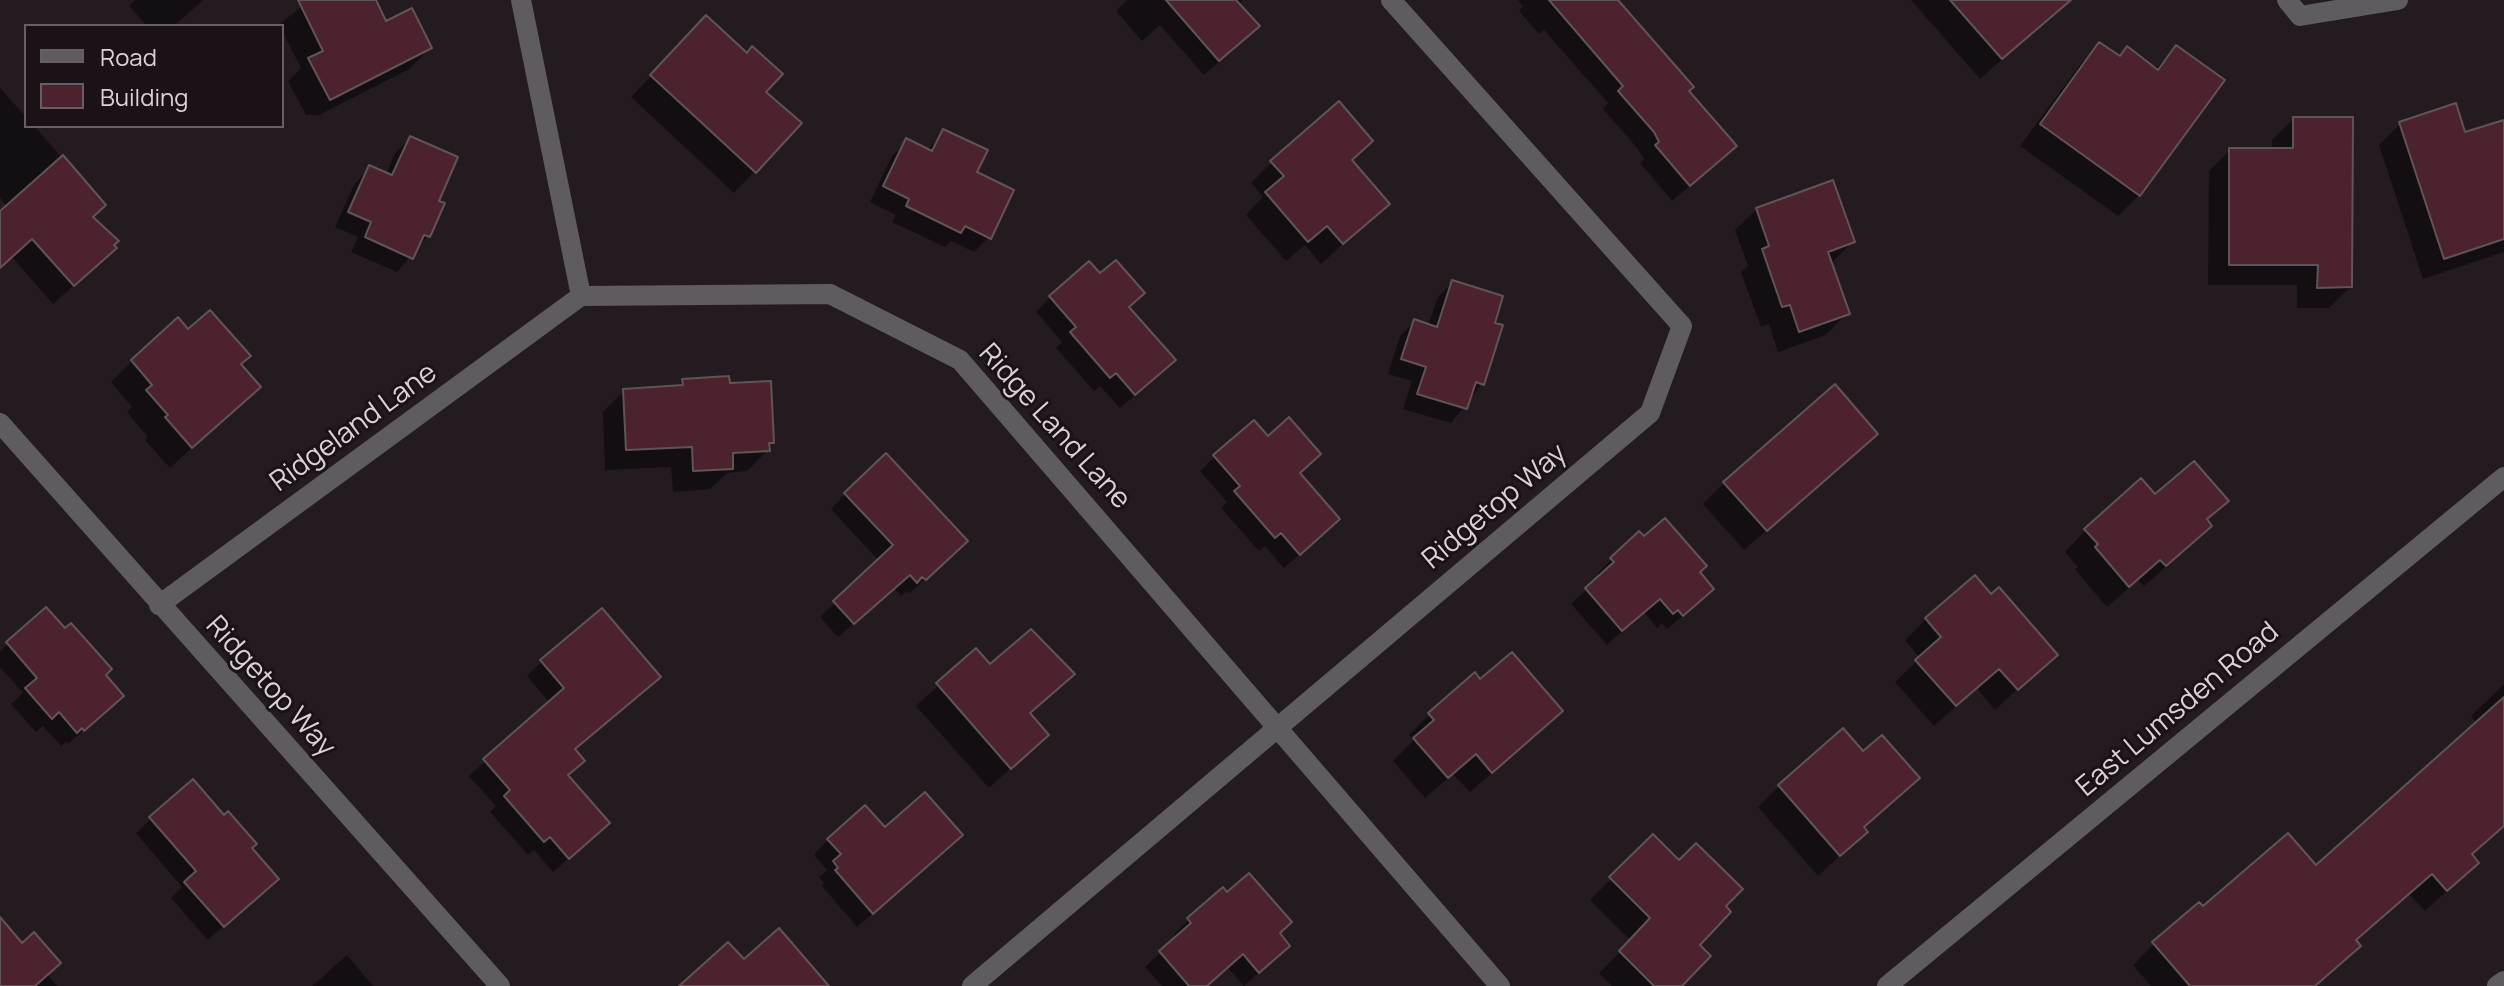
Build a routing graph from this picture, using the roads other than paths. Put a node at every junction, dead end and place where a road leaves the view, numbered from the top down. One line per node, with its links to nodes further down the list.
1 (521, 0): 5 (street)
2 (1391, 0): 9 (street, Ridgetop Way)
3 (2287, 0): 4 (street)
4 (2398, 0)
5 (581, 296): 8 (street, Ridgeland Lane); 9 (street, Ridge Land Lane)
6 (0, 423): 8 (street, Ridgetop Way)
7 (2504, 477): 14 (street, East Lumsden Road)
8 (159, 605): 11 (street, Ridgetop Way)
9 (1279, 726): 12 (street, Ridgetop Way); 13 (street, Ridge Land Lane)
10 (2504, 981): 15 (street)
11 (500, 986)
12 (972, 986)
13 (1500, 986)
14 (1887, 986)
15 (2497, 986)

